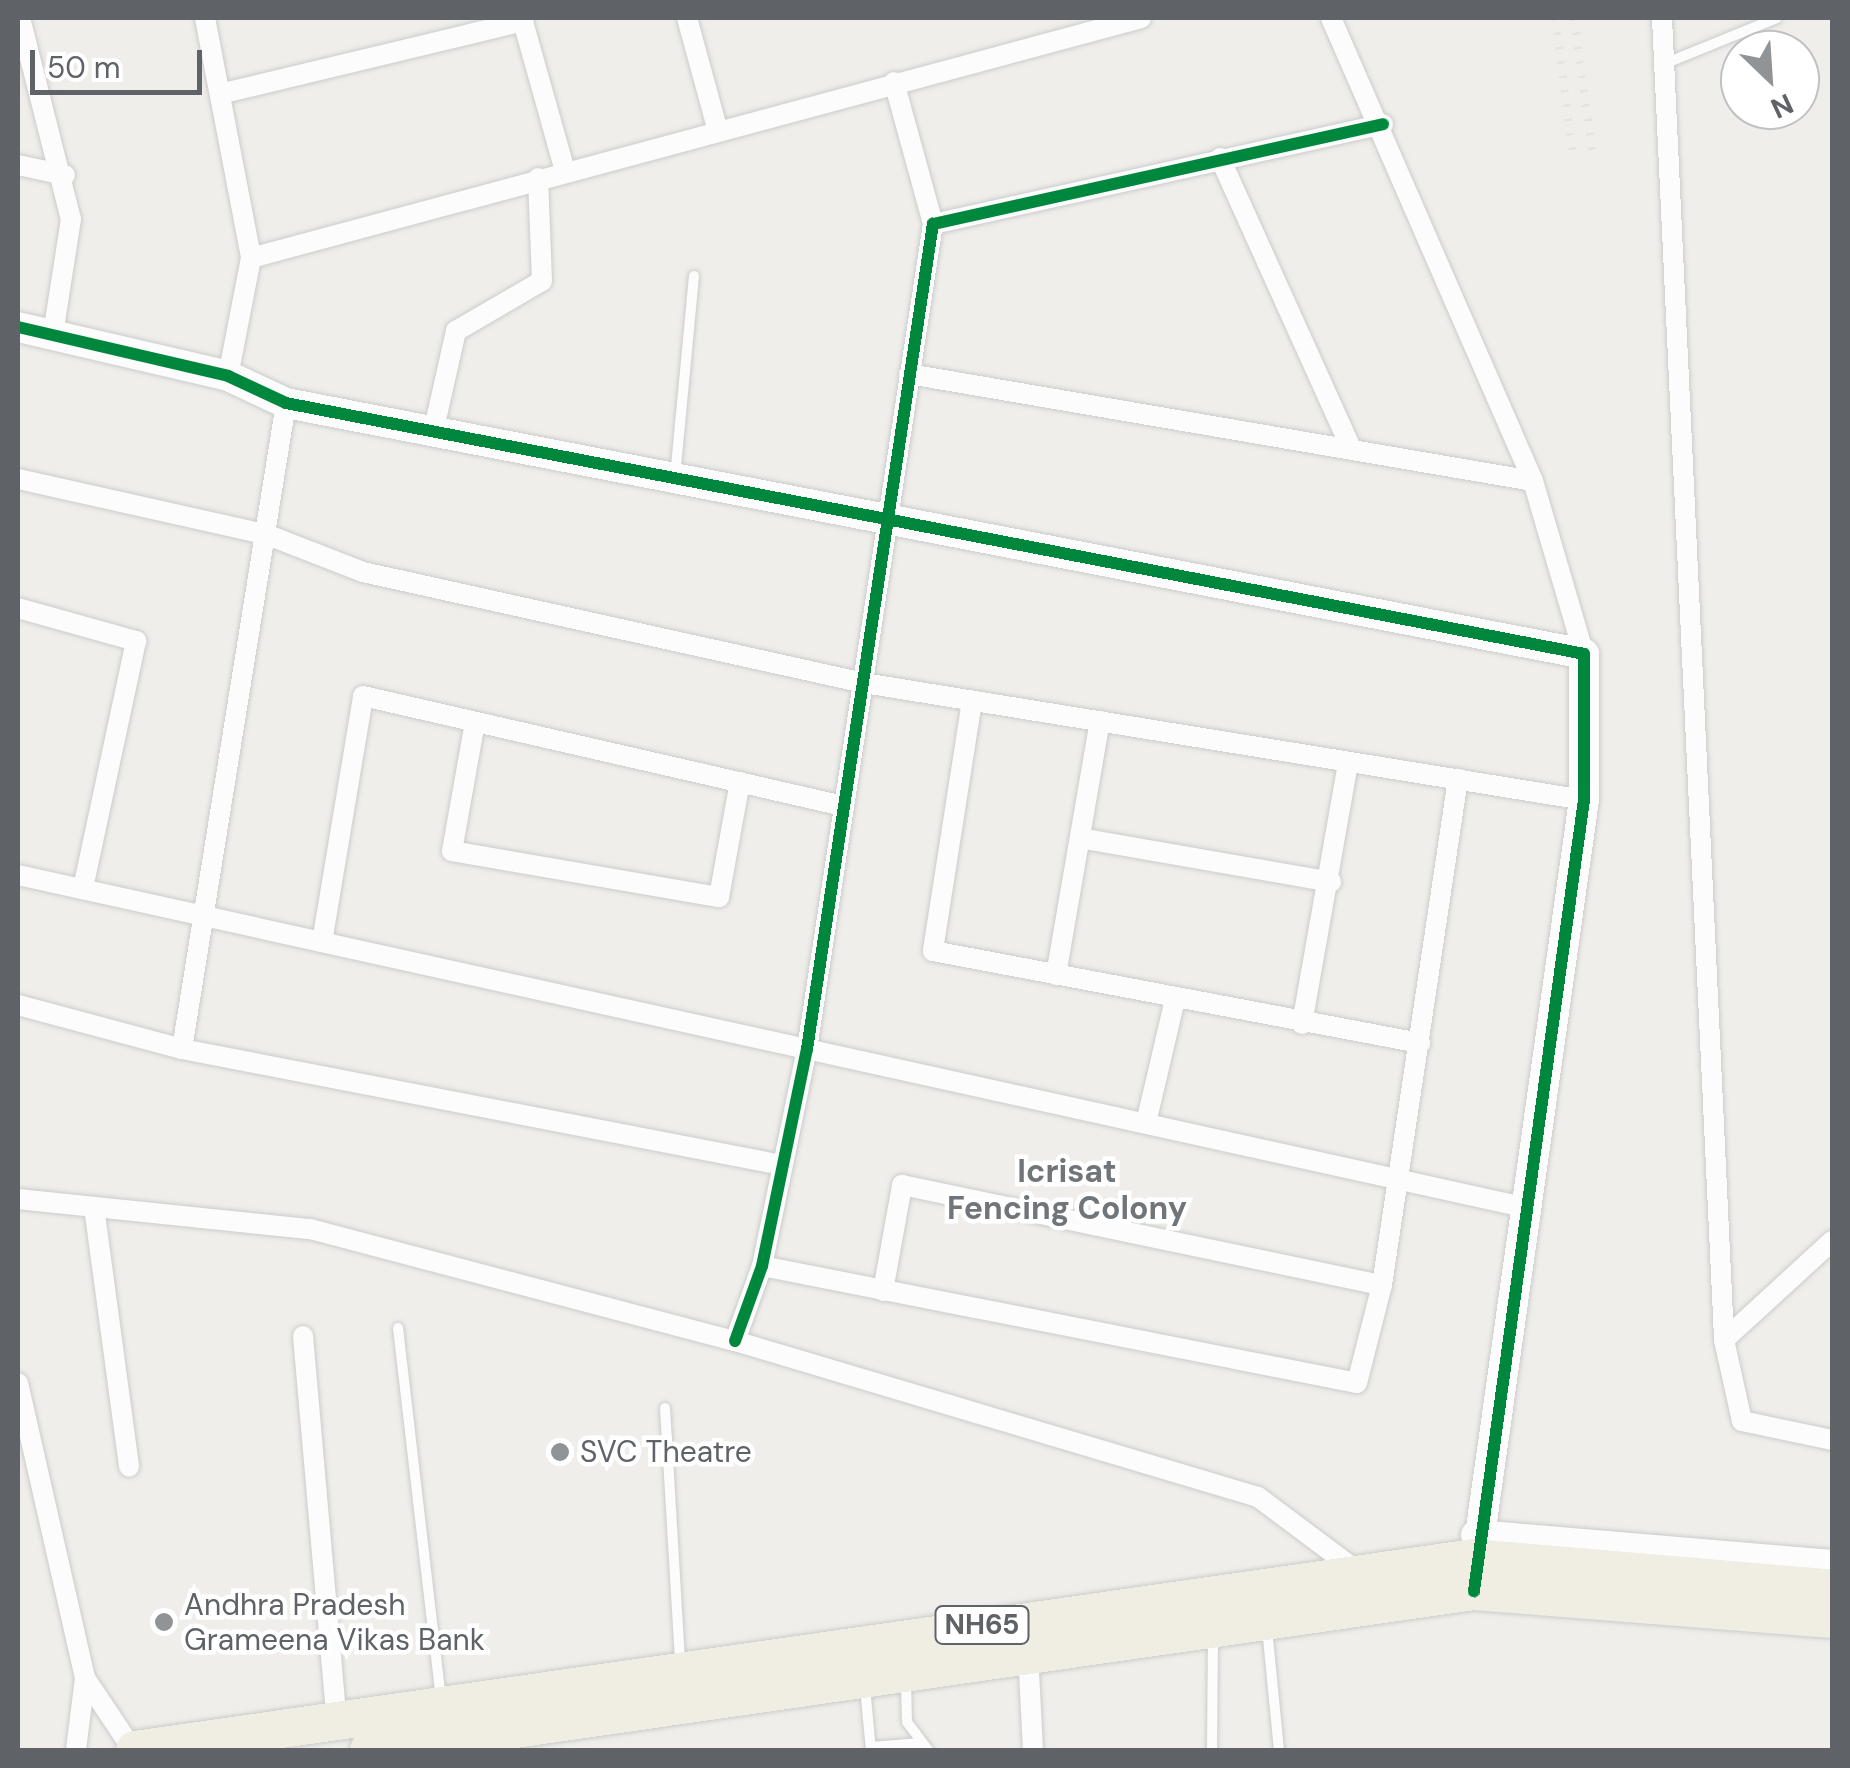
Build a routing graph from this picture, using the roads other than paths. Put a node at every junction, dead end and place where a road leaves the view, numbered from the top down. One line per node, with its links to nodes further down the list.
1 (20, 18): 17 (street)
2 (205, 18): 11 (street)
3 (688, 18): 13 (street)
4 (1138, 18): 10 (street)
5 (1332, 18): 12 (street)
6 (1662, 18): 9 (street)
7 (1777, 18): 9 (lane)
8 (523, 19): 11 (street); 16 (street)
9 (1663, 65): 70 (street)
10 (894, 82): 13 (street); 19 (street)
11 (224, 94): 20 (street)
12 (1382, 124): 14 (street); 30 (street)
13 (717, 128): 16 (street)
14 (1220, 158): 19 (street); 28 (street)
15 (18, 165): 17 (street)
16 (565, 171): 18 (street)
17 (65, 175): 23 (street)
18 (538, 178): 20 (street); 27 (street)
19 (934, 224): 24 (street)
20 (250, 258): 25 (street)
21 (694, 276): 31 (lane)
22 (18, 327): 23 (street)
23 (53, 334): 25 (street)
24 (909, 374): 28 (street); 32 (street)
25 (228, 376): 26 (street)
26 (286, 403): 27 (street); 33 (street)
27 (432, 433): 31 (street)
28 (1349, 444): 30 (street)
29 (18, 479): 33 (street)
30 (1533, 481): 35 (street)
31 (674, 482): 32 (street)
32 (884, 526): 35 (street); 36 (street)
33 (268, 534): 36 (street); 49 (street)
34 (18, 608): 48 (street)
35 (1584, 654): 43 (street)
36 (864, 683): 37 (street); 44 (street)
37 (972, 701): 38 (street); 51 (street)
38 (1100, 721): 40 (street); 45 (street)
39 (475, 722): 42 (street); 42 (street); 50 (street)
40 (1348, 762): 41 (street); 47 (street)
41 (1458, 779): 43 (street); 55 (street)
42 (740, 782): 44 (street)
43 (1584, 800): 63 (street)
44 (844, 806): 56 (street)
45 (1080, 838): 47 (street); 51 (street)
46 (18, 875): 48 (street)
47 (1331, 882): 54 (street)
48 (84, 889): 49 (street)
49 (205, 916): 50 (street); 57 (street)
50 (322, 942): 56 (street)
51 (1056, 974): 52 (street)
52 (1175, 999): 54 (street); 58 (street)
53 (18, 1005): 57 (street)
54 (1302, 1024): 55 (street)
55 (1420, 1043): 60 (street)
56 (807, 1048): 58 (street); 59 (street)
57 (182, 1049): 59 (street)
58 (1146, 1124): 60 (street)
59 (782, 1165): 65 (street)
60 (1400, 1180): 63 (street); 66 (street)
61 (18, 1199): 62 (street)
62 (94, 1207): 71 (street); 75 (street)
63 (1528, 1208): 76 (street)
64 (1832, 1241): 70 (street)
65 (762, 1266): 67 (street); 71 (street)
66 (1382, 1285): 67 (street); 67 (street)
67 (883, 1291)
68 (398, 1328): 90 (lane)
69 (303, 1336): 89 (street)
70 (1724, 1340): 74 (street)
71 (736, 1341): 78 (street)
72 (18, 1383): 88 (street)
73 (665, 1408): 84 (lane)
74 (1832, 1440)
75 (129, 1466)
76 (1475, 1561): 77 (street); 78 (highway, NH65); 79 (highway, NH65); 80 (highway, NH65); 81 (highway, NH65)
77 (1832, 1564)
78 (1356, 1571): 87 (highway, NH65)
79 (1832, 1589)
80 (1266, 1618): 82 (highway, NH65); 98 (lane)
81 (1832, 1620)
82 (1212, 1625): 83 (highway, NH65); 97 (lane)
83 (1028, 1652): 85 (highway, NH65); 96 (street)
84 (681, 1670): 87 (highway, NH65); 90 (highway, NH65)
85 (906, 1671): 86 (highway, NH65); 91 (lane)
86 (864, 1676): 87 (highway, NH65); 92 (lane)
87 (746, 1677): 90 (highway, NH65)
88 (85, 1678): 93 (street); 94 (street)
89 (337, 1721): 90 (highway, NH65); 94 (highway, NH65)
90 (441, 1732): 95 (highway, NH65)
91 (924, 1747): 92 (lane)
92 (871, 1749)
93 (76, 1750)
94 (134, 1750)
95 (370, 1750)
96 (1032, 1750)
97 (1212, 1750)
98 (1279, 1750)

